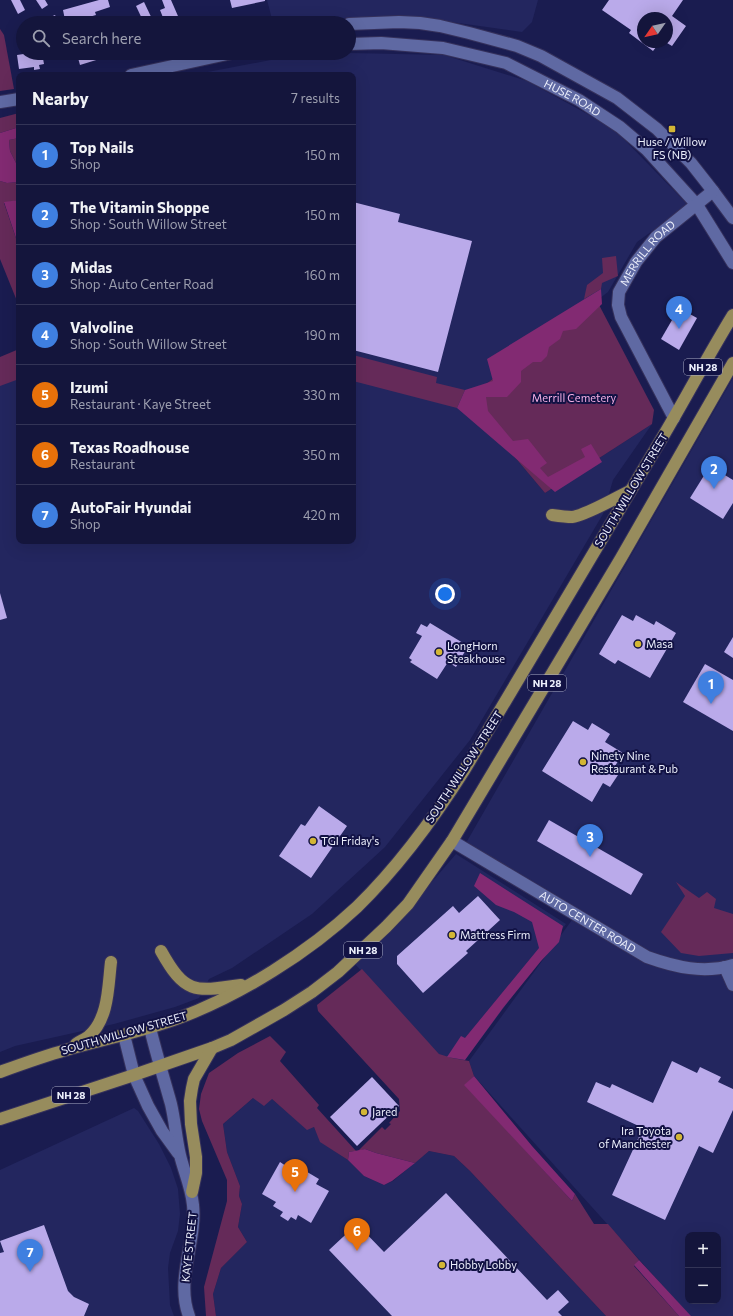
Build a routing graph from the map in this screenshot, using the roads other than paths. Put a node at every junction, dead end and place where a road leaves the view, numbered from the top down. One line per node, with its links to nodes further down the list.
1 (356, 24): 7 (street, HUSE ROAD)
2 (356, 44): 8 (street, HUSE ROAD)
3 (200, 60): 4 (street)
4 (145, 72)
5 (16, 99): 6 (street)
6 (0, 102)
7 (713, 191): 8 (street, MERRILL ROAD); 9 (street, HUSE ROAD)
8 (696, 205): 10 (street, HUSE ROAD); 13 (street, MERRILL ROAD)
9 (733, 218)
10 (733, 263)
11 (733, 315): 13 (main road, SOUTH WILLOW STREET / NH 28)
12 (733, 363): 16 (main road, NH 28)
13 (674, 418): 14 (main road, SOUTH WILLOW STREET / NH 28)
14 (630, 491): 15 (main road); 20 (main road, SOUTH WILLOW STREET / NH 28)
15 (552, 515)
16 (452, 841): 19 (street, AUTO CENTER ROAD); 24 (main road, NH 28)
17 (161, 951): 20 (main road)
18 (111, 962): 25 (main road)
19 (729, 966): 21 (street)
20 (252, 984): 22 (main road, SOUTH WILLOW STREET / NH 28)
21 (733, 985)
22 (150, 1028): 23 (main road, SOUTH WILLOW STREET / NH 28); 26 (street, KAYE STREET)
23 (124, 1035): 25 (main road, SOUTH WILLOW STREET / NH 28); 28 (street, KAYE STREET)
24 (212, 1048): 26 (main road, NH 28); 31 (main road)
25 (66, 1050): 27 (main road, SOUTH WILLOW STREET / NH 28)
26 (160, 1066): 28 (main road, NH 28); 30 (street, KAYE STREET)
27 (0, 1072)
28 (134, 1075): 29 (main road, NH 28); 30 (street, KAYE STREET)
29 (0, 1120)
30 (180, 1156): 31 (street, KAYE STREET)
31 (192, 1192): 32 (street, KAYE STREET)
32 (189, 1316)

